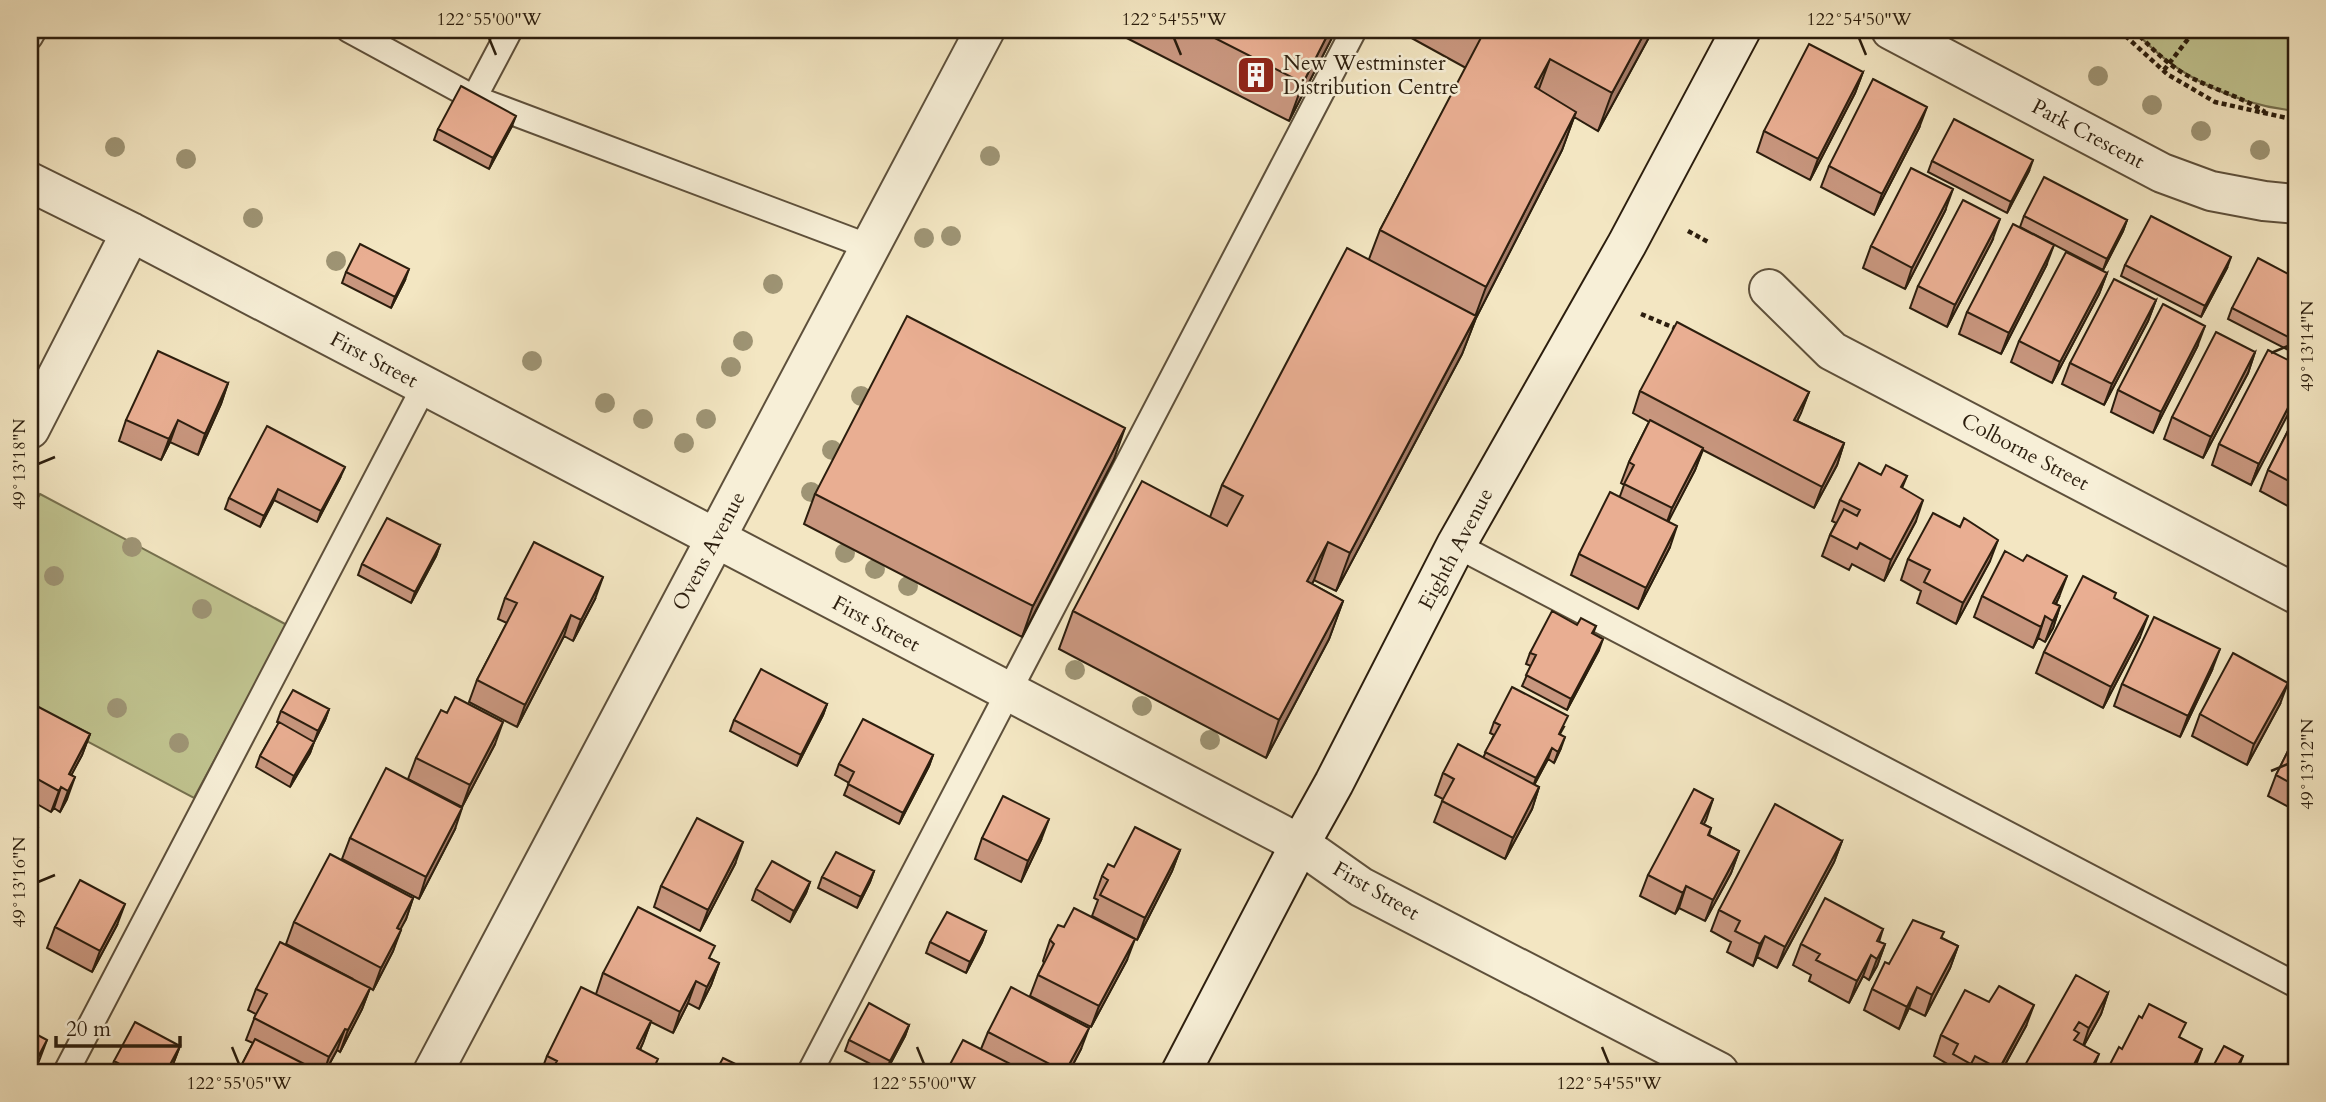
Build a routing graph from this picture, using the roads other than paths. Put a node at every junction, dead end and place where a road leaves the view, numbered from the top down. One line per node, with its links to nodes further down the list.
1 (34, 30): 8 (lane)
2 (349, 30): 9 (lane)
3 (510, 30): 9 (lane)
4 (985, 30): 13 (street, Ovens Avenue)
5 (1354, 30): 20 (lane)
6 (1741, 30): 18 (street, Eighth Avenue)
7 (1891, 30): 11 (street, Park Crescent)
8 (30, 37)
9 (474, 98): 13 (lane)
10 (30, 182): 12 (street, First Street)
11 (2296, 204)
12 (131, 232): 15 (street, First Street); 16 (street)
13 (870, 247): 17 (street, Ovens Avenue)
14 (1769, 289): 19 (street, Colborne Street)
15 (424, 387): 17 (street, First Street); 23 (lane)
16 (30, 429)
17 (714, 539): 20 (street, First Street); 24 (street, Ovens Avenue)
18 (1456, 545): 21 (street, Eighth Avenue); 22 (lane)
19 (2296, 594)
20 (1007, 693): 21 (street, First Street); 25 (lane)
21 (1300, 844): 26 (street, Eighth Avenue); 27 (street, First Street)
22 (2296, 985)
23 (66, 1072)
24 (433, 1072)
25 (810, 1072)
26 (1181, 1072)
27 (1719, 1072)

